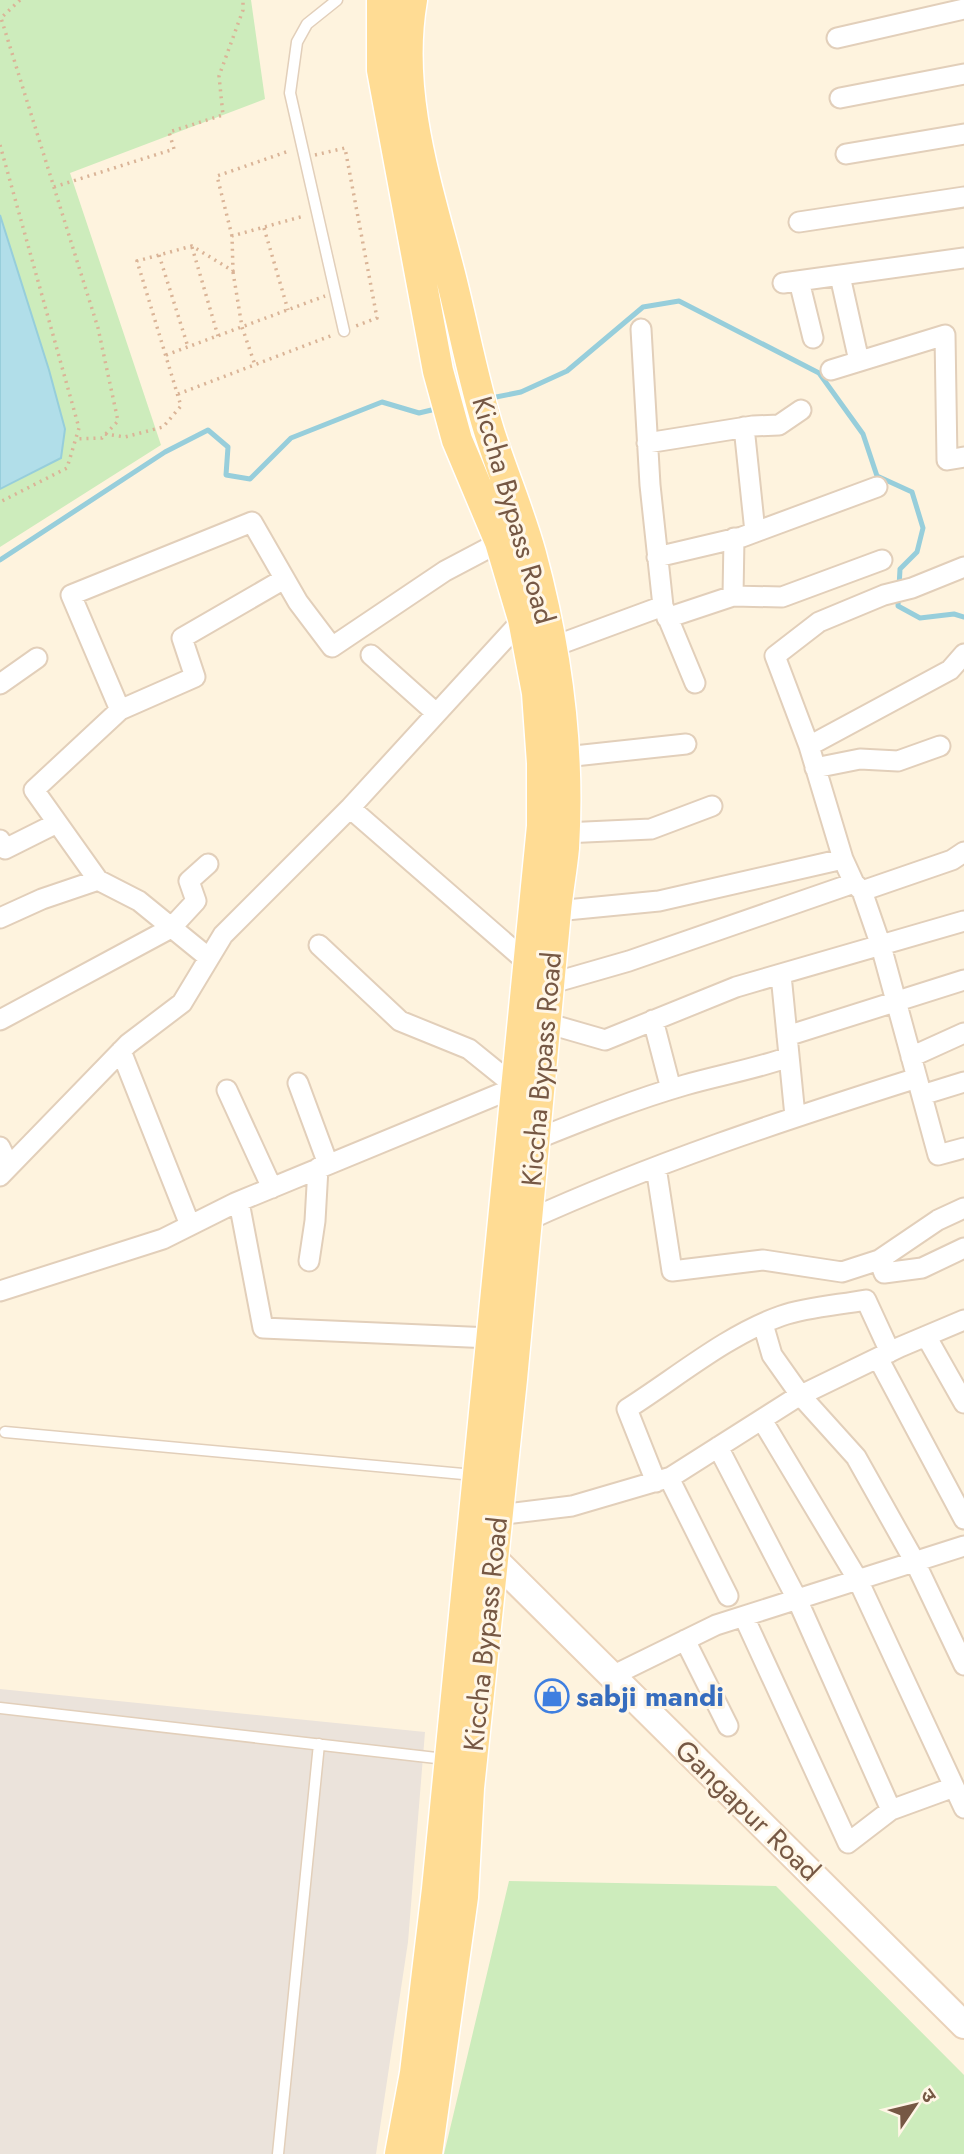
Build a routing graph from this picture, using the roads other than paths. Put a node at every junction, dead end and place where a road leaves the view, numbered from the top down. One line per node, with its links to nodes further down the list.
1 (337, 0): 15 (lane)
2 (382, 0): 26 (main road)
3 (412, 0): 34 (main road, Kiccha Bypass Road)
4 (964, 9): 5 (street)
5 (837, 38)
6 (964, 74): 7 (street)
7 (839, 98)
8 (964, 134): 9 (street)
9 (846, 154)
10 (964, 197): 11 (street)
11 (799, 222)
12 (964, 258): 13 (street)
13 (840, 276): 16 (street); 17 (street)
14 (641, 330): 21 (street)
15 (344, 331)
16 (813, 338)
17 (859, 361): 18 (street); 22 (street)
18 (831, 370)
19 (801, 410): 20 (street)
20 (744, 428): 21 (street); 24 (street)
21 (648, 443): 27 (street)
22 (964, 457)
23 (877, 487): 24 (street)
24 (755, 532): 25 (street)
25 (734, 538): 27 (street); 31 (street)
26 (500, 542): 30 (street); 33 (main road)
27 (657, 557): 32 (street)
28 (882, 560): 31 (street)
29 (964, 567): 43 (street)
30 (284, 579): 40 (street); 40 (street)
31 (733, 596): 32 (street)
32 (665, 612): 34 (street); 38 (street)
33 (523, 619): 41 (street); 45 (main road)
34 (552, 647): 45 (main road, Kiccha Bypass Road)
35 (964, 654): 43 (street)
36 (371, 655): 41 (street)
37 (37, 658): 39 (street)
38 (695, 683)
39 (0, 684)
40 (120, 710): 49 (street)
41 (436, 713): 48 (street)
42 (687, 744): 45 (street)
43 (809, 746): 46 (street)
44 (940, 746): 46 (street)
45 (556, 749): 50 (main road, Kiccha Bypass Road); 64 (main road)
46 (815, 768): 53 (street)
47 (712, 806): 50 (street)
48 (350, 808): 63 (street); 64 (street)
49 (57, 823): 51 (street); 55 (street)
50 (564, 833): 57 (main road, Kiccha Bypass Road)
51 (0, 840)
52 (964, 852): 56 (street)
53 (843, 859): 56 (street); 57 (street)
54 (208, 864): 60 (street)
55 (98, 880): 58 (street); 60 (street)
56 (858, 887): 62 (street); 67 (street)
57 (556, 911): 67 (main road, Kiccha Bypass Road)
58 (0, 918)
59 (964, 922): 62 (street)
60 (172, 928): 63 (street); 69 (street)
61 (319, 945): 80 (street)
62 (881, 946): 65 (street); 68 (street)
63 (209, 958): 74 (street)
64 (527, 962): 80 (main road)
65 (781, 975): 70 (street); 73 (street)
66 (964, 979): 68 (street)
67 (549, 984): 71 (main road, Kiccha Bypass Road)
68 (896, 1000): 73 (street); 76 (street)
69 (0, 1020)
70 (653, 1020): 71 (street); 81 (street)
71 (546, 1023): 80 (main road, Kiccha Bypass Road)
72 (964, 1033): 76 (street)
73 (787, 1035): 75 (street)
74 (121, 1051): 89 (street); 94 (street)
75 (789, 1057): 81 (street); 83 (street)
76 (911, 1057): 79 (street)
77 (964, 1082): 79 (street)
78 (298, 1083): 87 (street)
79 (919, 1086): 83 (street); 86 (street)
80 (528, 1088): 84 (main road, Kiccha Bypass Road); 87 (street); 93 (main road)
81 (671, 1089): 84 (street)
82 (227, 1090): 90 (street)
83 (795, 1116): 88 (street)
84 (534, 1140): 93 (main road, Kiccha Bypass Road)
85 (0, 1147): 89 (street)
86 (964, 1148)
87 (323, 1166): 90 (street); 97 (street)
88 (656, 1167): 93 (street); 96 (street)
89 (5, 1171)
90 (272, 1188): 91 (street)
91 (239, 1202): 94 (street); 102 (street)
92 (964, 1208): 96 (street)
93 (515, 1219): 102 (main road); 109 (main road, Kiccha Bypass Road)
94 (190, 1226): 98 (street)
95 (964, 1248): 96 (street)
96 (879, 1260)
97 (309, 1261)
98 (0, 1291)
99 (964, 1320): 101 (street)
100 (763, 1324): 103 (street); 104 (street); 110 (street)
101 (926, 1336): 103 (street); 105 (street)
102 (491, 1338): 109 (main road)
103 (884, 1355): 104 (street); 111 (street)
104 (801, 1396): 106 (street); 115 (street)
105 (964, 1402)
106 (762, 1420): 108 (street); 116 (street)
107 (5, 1432): 109 (lane)
108 (718, 1447): 110 (street); 118 (street)
109 (490, 1477): 112 (main road, Kiccha Bypass Road)
110 (662, 1480): 112 (street); 117 (street)
111 (964, 1519)
112 (481, 1523): 114 (main road, Kiccha Bypass Road); 119 (main road)
113 (964, 1546): 115 (street)
114 (494, 1559): 119 (main road, Kiccha Bypass Road); 123 (street, Gangapur Road)
115 (915, 1562): 116 (street); 122 (street)
116 (858, 1580): 118 (street); 128 (street)
117 (728, 1596)
118 (797, 1599): 120 (street); 130 (street)
119 (475, 1606): 127 (main road); 134 (main road, Kiccha Bypass Road)
120 (744, 1616): 121 (street); 130 (street)
121 (685, 1640): 123 (street); 125 (street)
122 (964, 1665)
123 (612, 1676): 131 (street, Gangapur Road)
124 (0, 1708): 126 (lane)
125 (728, 1726)
126 (319, 1744): 127 (lane); 132 (lane)
127 (449, 1759): 133 (main road)
128 (954, 1787): 129 (street); 130 (street)
129 (964, 1808)
130 (891, 1810)
131 (964, 2025)
132 (278, 2154)
133 (400, 2154)
134 (427, 2154)

